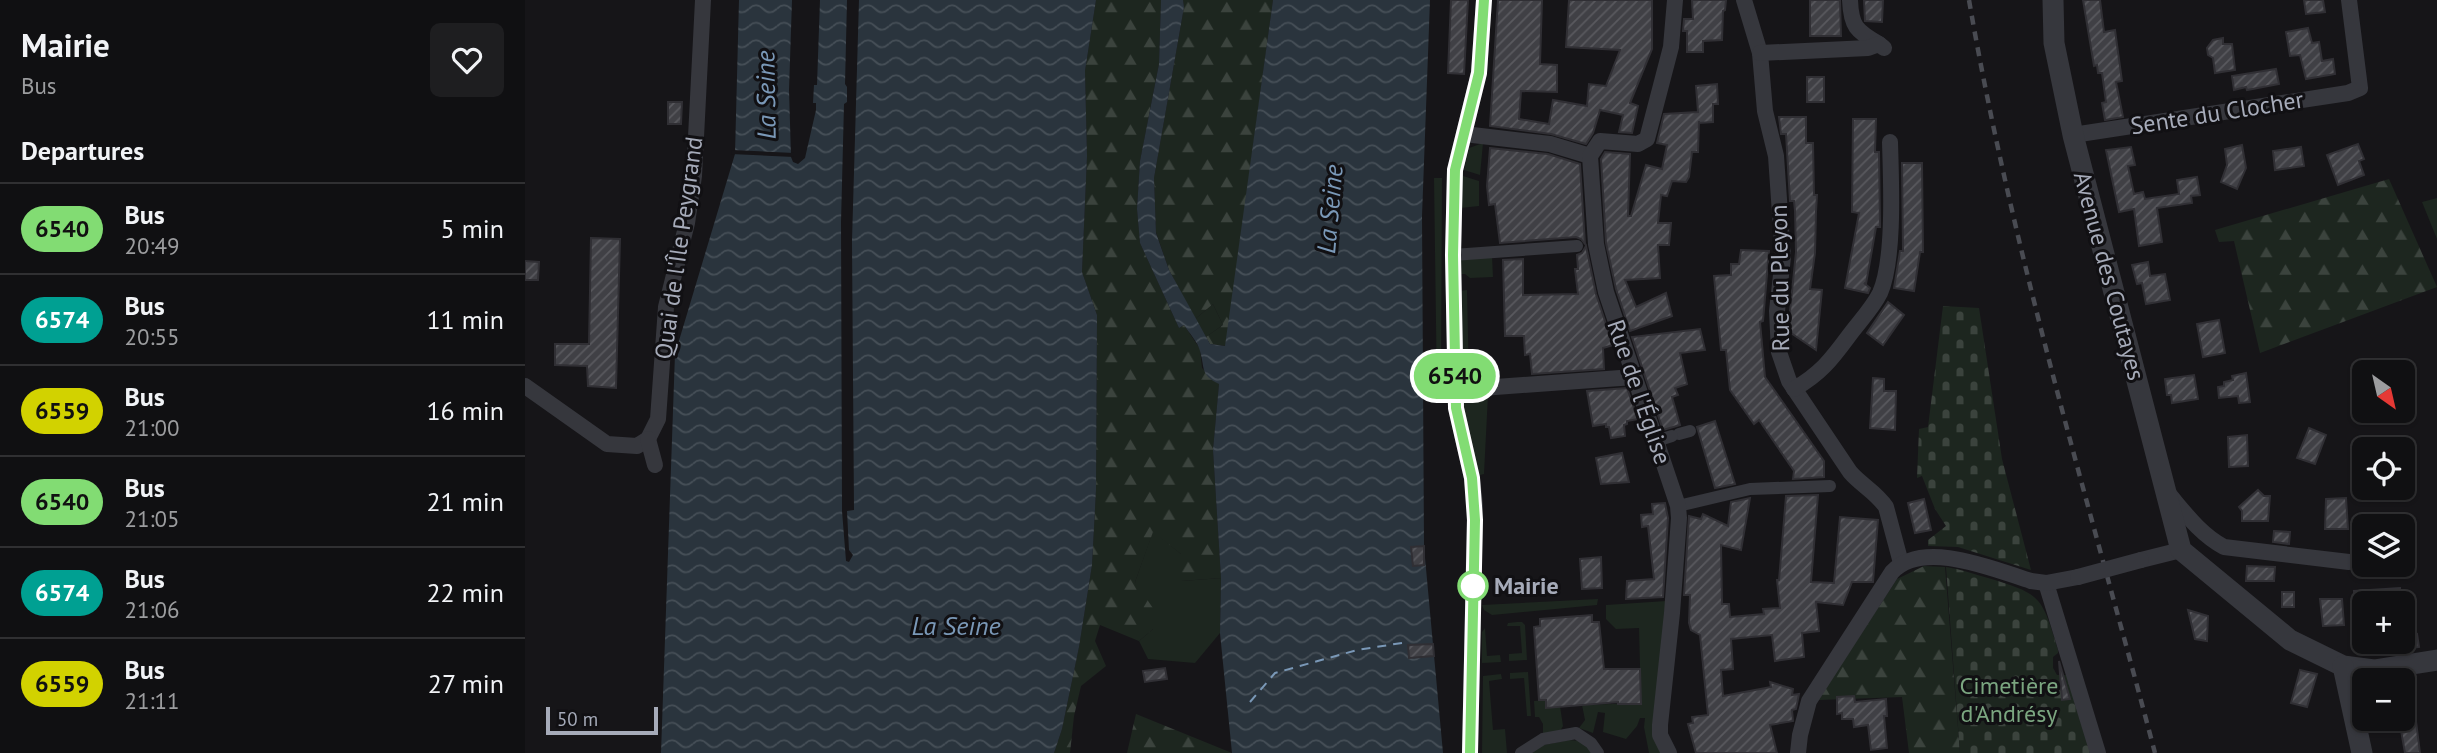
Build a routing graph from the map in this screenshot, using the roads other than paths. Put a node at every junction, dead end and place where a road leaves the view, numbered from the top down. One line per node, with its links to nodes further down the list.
1 (703, 0): 21 (street, Quai de l'Île Peygrand)
2 (1484, 0): 9 (street)
3 (1675, 0): 12 (street)
4 (1744, 0): 8 (street, Rue du Pleyon)
5 (1850, 0): 8 (street)
6 (2053, 0): 10 (street, Avenue des Coutayes)
7 (2349, 0): 10 (street, Sente du Clocher)
8 (1760, 53): 17 (street, Rue du Pleyon)
9 (1464, 134): 12 (street); 14 (street)
10 (2073, 135): 24 (street, Avenue des Coutayes)
11 (1890, 142): 17 (street)
12 (1590, 156): 15 (street, Rue de l'Église)
13 (1577, 246): 14 (street)
14 (1453, 255): 18 (street)
15 (1635, 377): 18 (street); 20 (street, Rue de l'Église)
16 (525, 386): 21 (street)
17 (1794, 389): 28 (street, Rue du Pleyon)
18 (1455, 390): 32 (street)
19 (1681, 434): 20 (street)
20 (1656, 441): 25 (street, Rue de l'Église)
21 (643, 442): 22 (street)
22 (655, 465)
23 (1829, 486): 25 (street)
24 (2164, 488): 26 (street, Avenue des Coutayes); 27 (street)
25 (1678, 506): 35 (street, Rue de l'Église)
26 (2181, 550): 29 (street, bridge); 31 (street)
27 (2349, 562)
28 (1901, 564): 29 (street); 36 (street)
29 (2046, 583): 37 (street)
30 (2437, 660): 31 (street)
31 (2343, 666): 38 (street)
32 (1470, 753)
33 (1521, 753): 34 (street)
34 (1598, 753)
35 (1669, 753)
36 (1798, 753)
37 (2098, 753)
38 (2362, 753)

